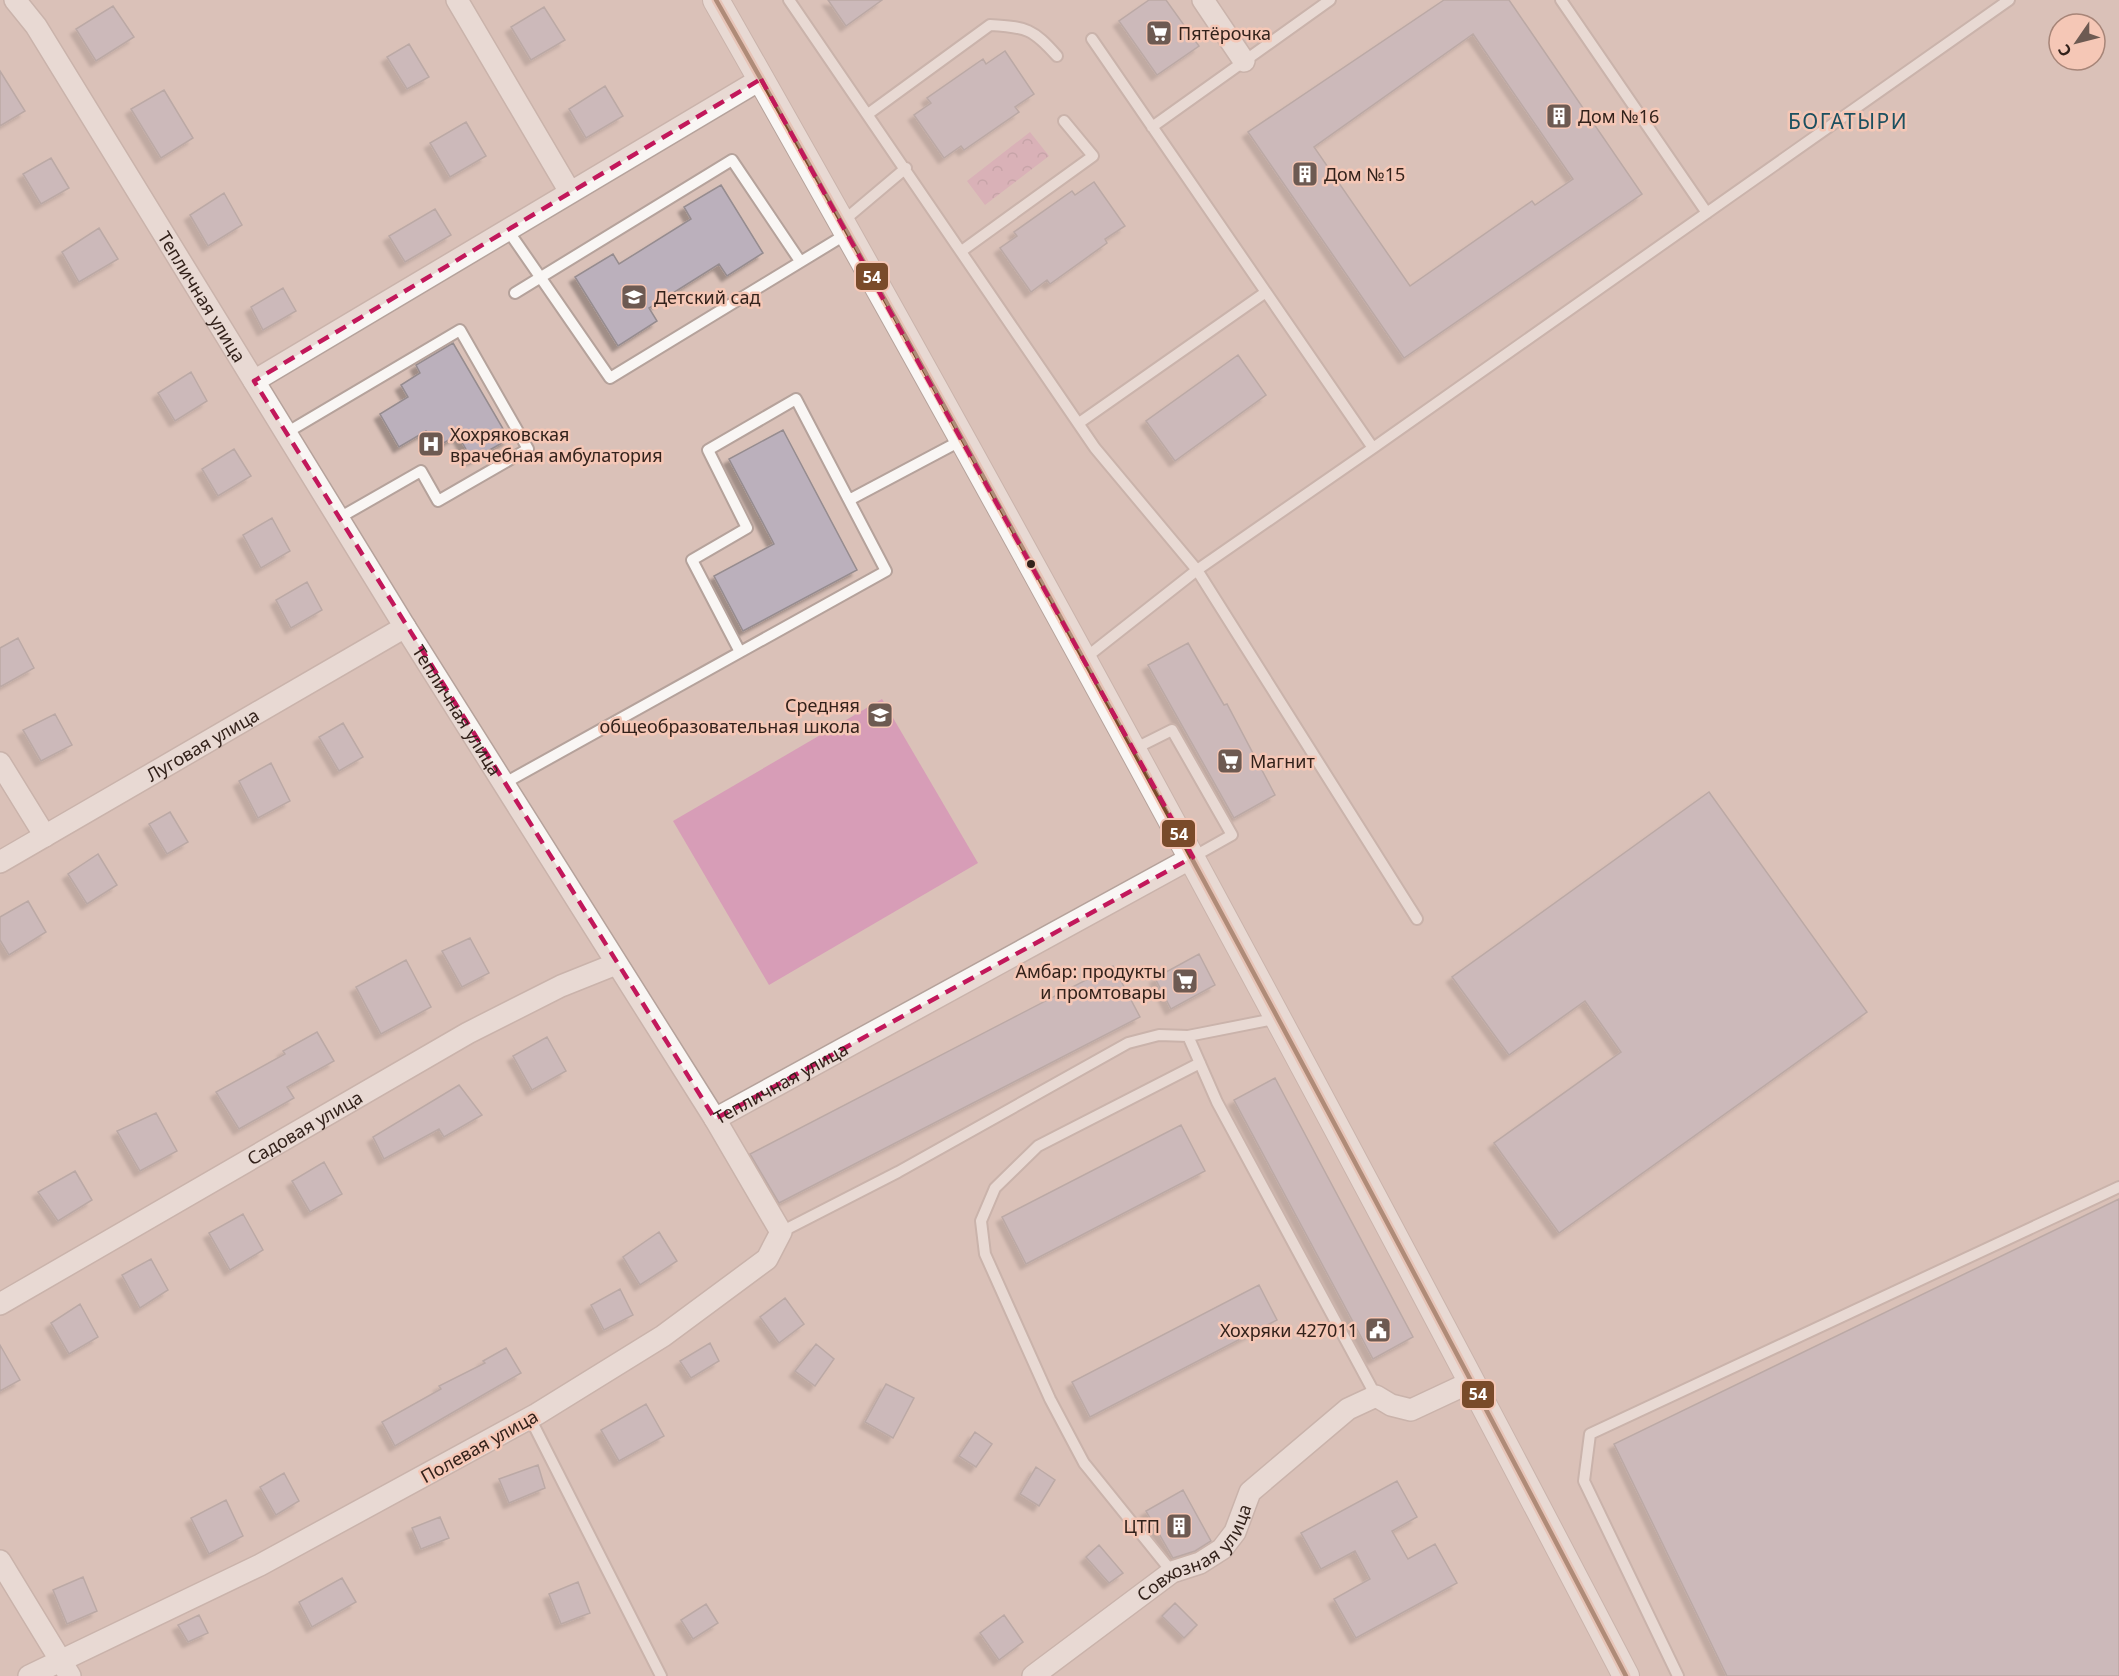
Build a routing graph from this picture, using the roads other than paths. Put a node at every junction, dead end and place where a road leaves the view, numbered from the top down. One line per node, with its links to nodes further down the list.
1 (15, 0): 26 (street, Тепличная улица)
2 (457, 0): 17 (street)
3 (716, 0): 12 (street)
4 (789, 0): 13 (lane)
5 (1203, 0): 11 (street)
6 (1330, 0): 11 (lane)
7 (1561, 0): 18 (lane)
8 (2009, 0): 18 (lane)
9 (1092, 39): 15 (lane)
10 (1057, 56): 13 (lane)
11 (1244, 61): 15 (lane)
12 (761, 79): 17 (street); 19 (street)
13 (868, 114): 16 (lane)
14 (1064, 121): 21 (lane)
15 (1152, 127): 24 (lane)
16 (906, 168): 19 (lane); 21 (lane)
17 (570, 192): 20 (street)
18 (1707, 213): 30 (lane)
19 (845, 227): 22 (lane); 29 (street)
20 (507, 229): 23 (lane); 26 (street)
21 (963, 250): 27 (lane)
22 (800, 261): 23 (lane); 23 (lane)
23 (541, 278): 25 (lane)
24 (1266, 292): 27 (lane); 30 (lane)
25 (515, 293)
26 (254, 381): 28 (street, Тепличная улица)
27 (1079, 423): 33 (lane)
28 (286, 434): 32 (street, Тепличная улица); 32 (lane)
29 (963, 440): 31 (lane); 36 (street)
30 (1373, 448): 33 (lane)
31 (849, 501): 35 (lane); 35 (lane)
32 (339, 518): 34 (street, Тепличная улица)
33 (1197, 570): 36 (lane); 43 (lane)
34 (405, 627): 39 (street, Тепличная улица); 40 (street, Луговая улица)
35 (740, 652): 39 (lane)
36 (1084, 659): 37 (street)
37 (1134, 749): 41 (street); 41 (lane)
38 (0, 763): 40 (street)
39 (503, 784): 44 (street, Тепличная улица)
40 (45, 836): 42 (street, Луговая улица)
41 (1193, 857): 45 (street); 48 (street, Тепличная улица)
42 (0, 862)
43 (1417, 918)
44 (616, 964): 48 (street, Тепличная улица); 51 (street, Садовая улица)
45 (1280, 1018): 46 (lane); 52 (street)
46 (1188, 1036): 47 (lane); 50 (lane)
47 (1200, 1063): 53 (lane); 56 (lane)
48 (715, 1119): 50 (street)
49 (2119, 1187): 62 (lane)
50 (781, 1232): 54 (street, Полевая улица)
51 (0, 1304)
52 (1471, 1382): 53 (street); 61 (street)
53 (1376, 1396): 56 (street, Совхозная улица)
54 (530, 1418): 57 (street, Полевая улица); 59 (lane)
55 (0, 1561): 57 (street)
56 (1172, 1572): 60 (street, Совхозная улица)
57 (65, 1667): 58 (street, Полевая улица)
58 (29, 1676)
59 (661, 1676)
60 (1033, 1676)
61 (1626, 1676)
62 (1678, 1676)

